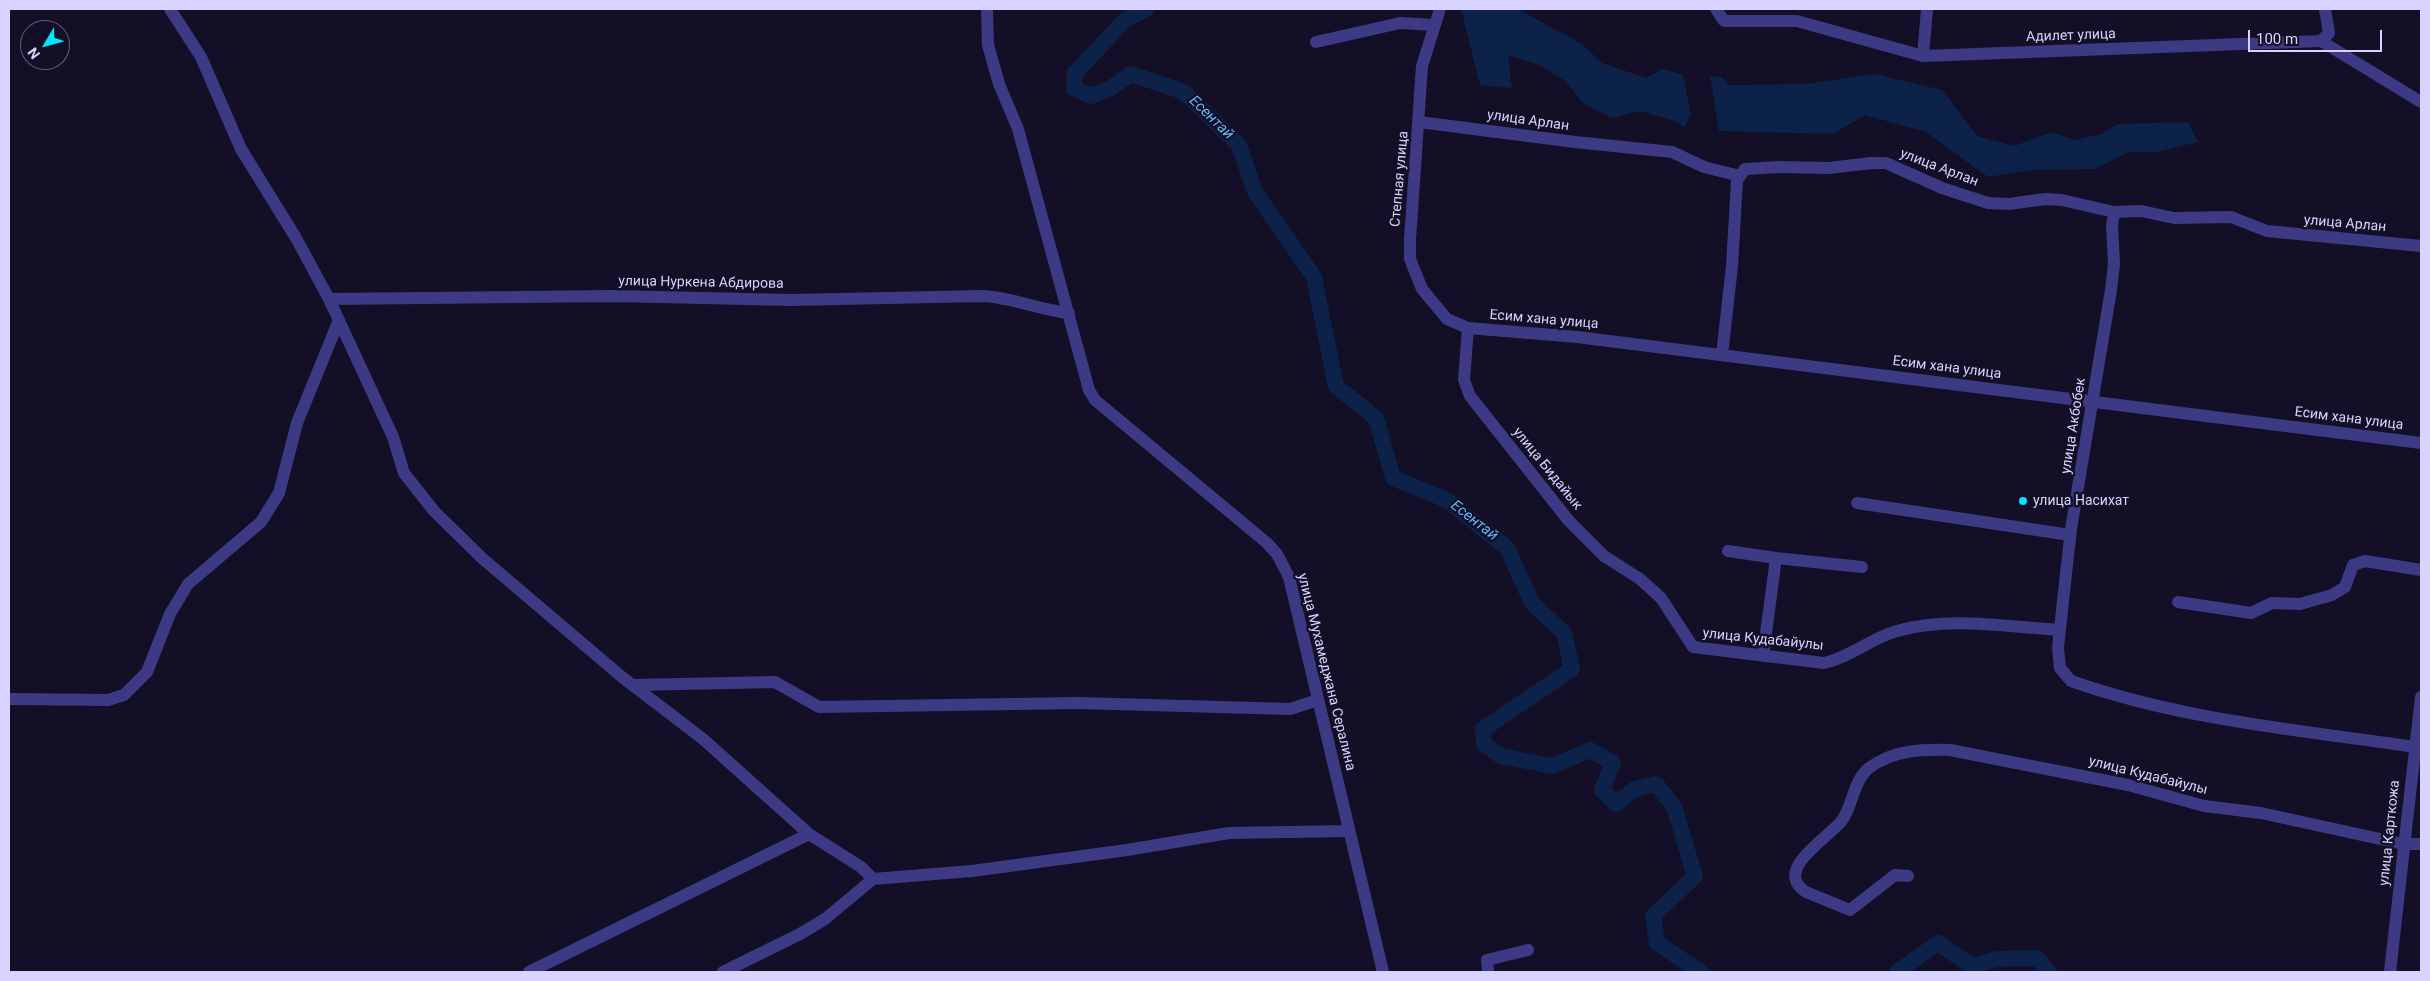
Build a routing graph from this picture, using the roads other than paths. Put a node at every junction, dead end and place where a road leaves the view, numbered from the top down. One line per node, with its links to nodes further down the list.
1 (170, 9): 16 (street)
2 (986, 9): 17 (street, улица Мухамеджана Сералина)
3 (1440, 9): 7 (street, Степная улица)
4 (1716, 9): 10 (street, Адилет улица)
5 (1926, 9): 10 (street)
6 (2325, 9): 8 (street)
7 (1434, 25): 9 (street); 12 (street, Степная улица)
8 (2321, 41): 10 (street, Адилет улица); 11 (street)
9 (1316, 42)
10 (1923, 56)
11 (2421, 102)
12 (1419, 122): 13 (street, улица Арлан); 19 (street, Степная улица)
13 (1740, 176): 14 (street, улица Арлан); 20 (street)
14 (2114, 212): 15 (street, улица Арлан); 21 (street, улица Акбобек)
15 (2421, 246)
16 (329, 299): 17 (street, улица Нуркена Абдирова); 18 (street)
17 (1069, 313): 36 (street, улица Мухамеджана Сералина)
18 (339, 320): 33 (street); 35 (street)
19 (1468, 328): 20 (street, Есим хана улица); 29 (street, улица Бидайык)
20 (1722, 355): 21 (street, Есим хана улица)
21 (2093, 402): 22 (street, Есим хана улица); 24 (street, улица Акбобек)
22 (2421, 443)
23 (1857, 503): 24 (street)
24 (2070, 535): 31 (street, улица Акбобек)
25 (1728, 552): 26 (street)
26 (1776, 558): 27 (street); 32 (street)
27 (1862, 567)
28 (2421, 570): 30 (street)
29 (1661, 598): 32 (street, улица Кудабайулы)
30 (2178, 602)
31 (2060, 630): 32 (street, улица Кудабайулы); 37 (street, улица Акбобек)
32 (1762, 656)
33 (634, 685): 36 (street); 39 (street)
34 (2421, 697): 37 (street, улица Карткожа)
35 (9, 699)
36 (1318, 700): 38 (street, улица Мухамеджана Сералина)
37 (2415, 747): 40 (street, улица Карткожа)
38 (1349, 831): 43 (street); 47 (street, улица Мухамеджана Сералина)
39 (809, 834): 43 (street); 45 (street)
40 (2403, 844): 41 (street, улица Кудабайулы); 42 (street, улица Кудабайулы); 49 (street, улица Карткожа)
41 (2421, 844)
42 (1908, 876)
43 (873, 879): 46 (street)
44 (1528, 950): 48 (street)
45 (528, 972)
46 (723, 972)
47 (1383, 972)
48 (1488, 972)
49 (2390, 972)

